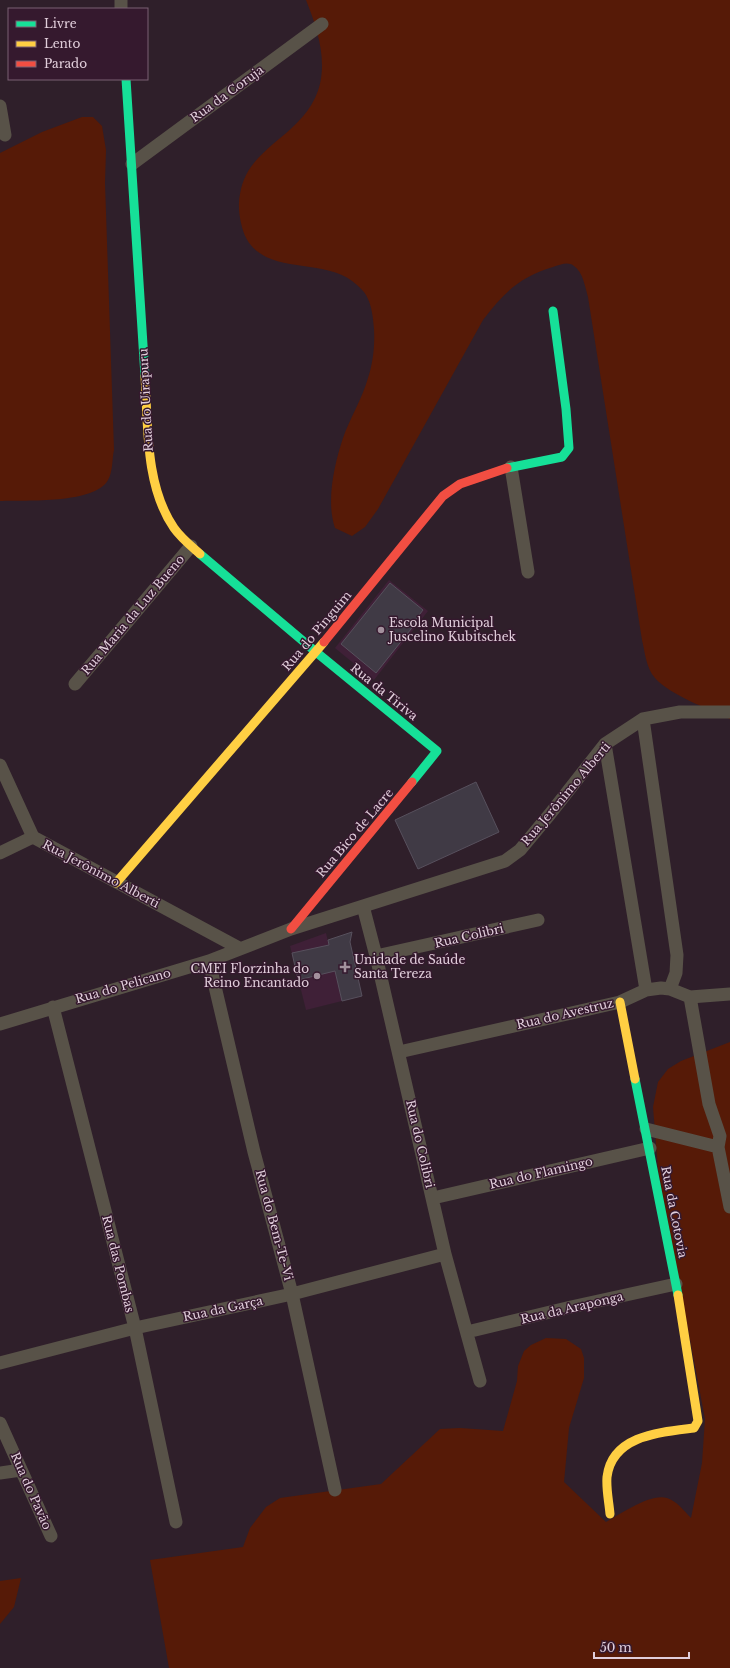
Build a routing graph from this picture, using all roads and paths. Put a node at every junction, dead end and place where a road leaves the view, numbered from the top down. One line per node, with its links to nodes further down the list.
1 (322, 24): 5 (street, Rua da Coruja)
2 (126, 80): 5 (street, Rua do Uirapuru)
3 (0, 106): 4 (street)
4 (5, 135)
5 (132, 164): 8 (street, Rua do Uirapuru)
6 (553, 312): 7 (street, Rua do Pinguim)
7 (511, 467): 9 (street); 10 (street, Rua do Pinguim)
8 (191, 546): 10 (street, Rua do Uirapuru); 11 (street, Rua Maria da Luz Bueno)
9 (528, 572)
10 (316, 652): 15 (street, Rua da Tiriva); 19 (street, Rua do Pinguim)
11 (75, 684)
12 (730, 712): 13 (street, Rua Jerônimo Alberti)
13 (643, 719): 14 (street, Rua Jerônimo Alberti); 26 (street)
14 (605, 744): 20 (street, Rua Jerônimo Alberti); 27 (street)
15 (437, 751): 22 (street, Rua Bico de Lacre)
16 (0, 765): 17 (street, Rua Jerônimo Alberti)
17 (32, 837): 18 (street); 19 (street, Rua Jerônimo Alberti)
18 (0, 853)
19 (116, 883): 23 (street, Rua Jerônimo Alberti)
20 (363, 906): 22 (street, Rua Jerônimo Alberti); 24 (street, Rua do Colibri)
21 (538, 920): 24 (street, Rua Colibri)
22 (290, 929): 23 (street, Rua do Pelicano)
23 (239, 948): 25 (street, Rua do Pelicano)
24 (376, 956): 33 (street, Rua do Colibri)
25 (208, 961): 31 (street, Rua do Pelicano); 41 (street, Rua do Bem-Te-Vi)
26 (670, 989): 27 (street, Rua do Avestruz); 29 (street, Rua do Avestruz)
27 (646, 990): 30 (street, Rua do Avestruz)
28 (730, 994): 29 (street, Rua do Avestruz)
29 (690, 997): 35 (street)
30 (620, 1002): 33 (street, Rua do Avestruz); 34 (street, Rua da Cotovia)
31 (53, 1007): 32 (street, Rua do Pelicano); 42 (street, Rua das Pombas)
32 (0, 1024)
33 (399, 1052): 37 (street, Rua do Colibri)
34 (646, 1129): 35 (street); 36 (street, Rua da Cotovia)
35 (718, 1147): 38 (street)
36 (650, 1148): 37 (street, Rua do Flamingo); 40 (street, Rua da Cotovia)
37 (433, 1198): 39 (street, Rua do Colibri)
38 (730, 1207)
39 (445, 1254): 41 (street, Rua da Garça); 43 (street, Rua do Colibri)
40 (676, 1284): 43 (street, Rua da Araponga); 50 (street, Rua da Cotovia)
41 (292, 1294): 42 (street, Rua da Garça); 49 (street, Rua do Bem-Te-Vi)
42 (135, 1328): 44 (street, Rua da Garça); 51 (street, Rua das Pombas)
43 (467, 1332): 45 (street, Rua do Colibri)
44 (0, 1363)
45 (480, 1381)
46 (0, 1423): 47 (street, Rua do Pavão)
47 (21, 1470): 48 (street); 52 (street, Rua do Pavão)
48 (0, 1473)
49 (335, 1490)
50 (610, 1514)
51 (176, 1522)
52 (51, 1536)

